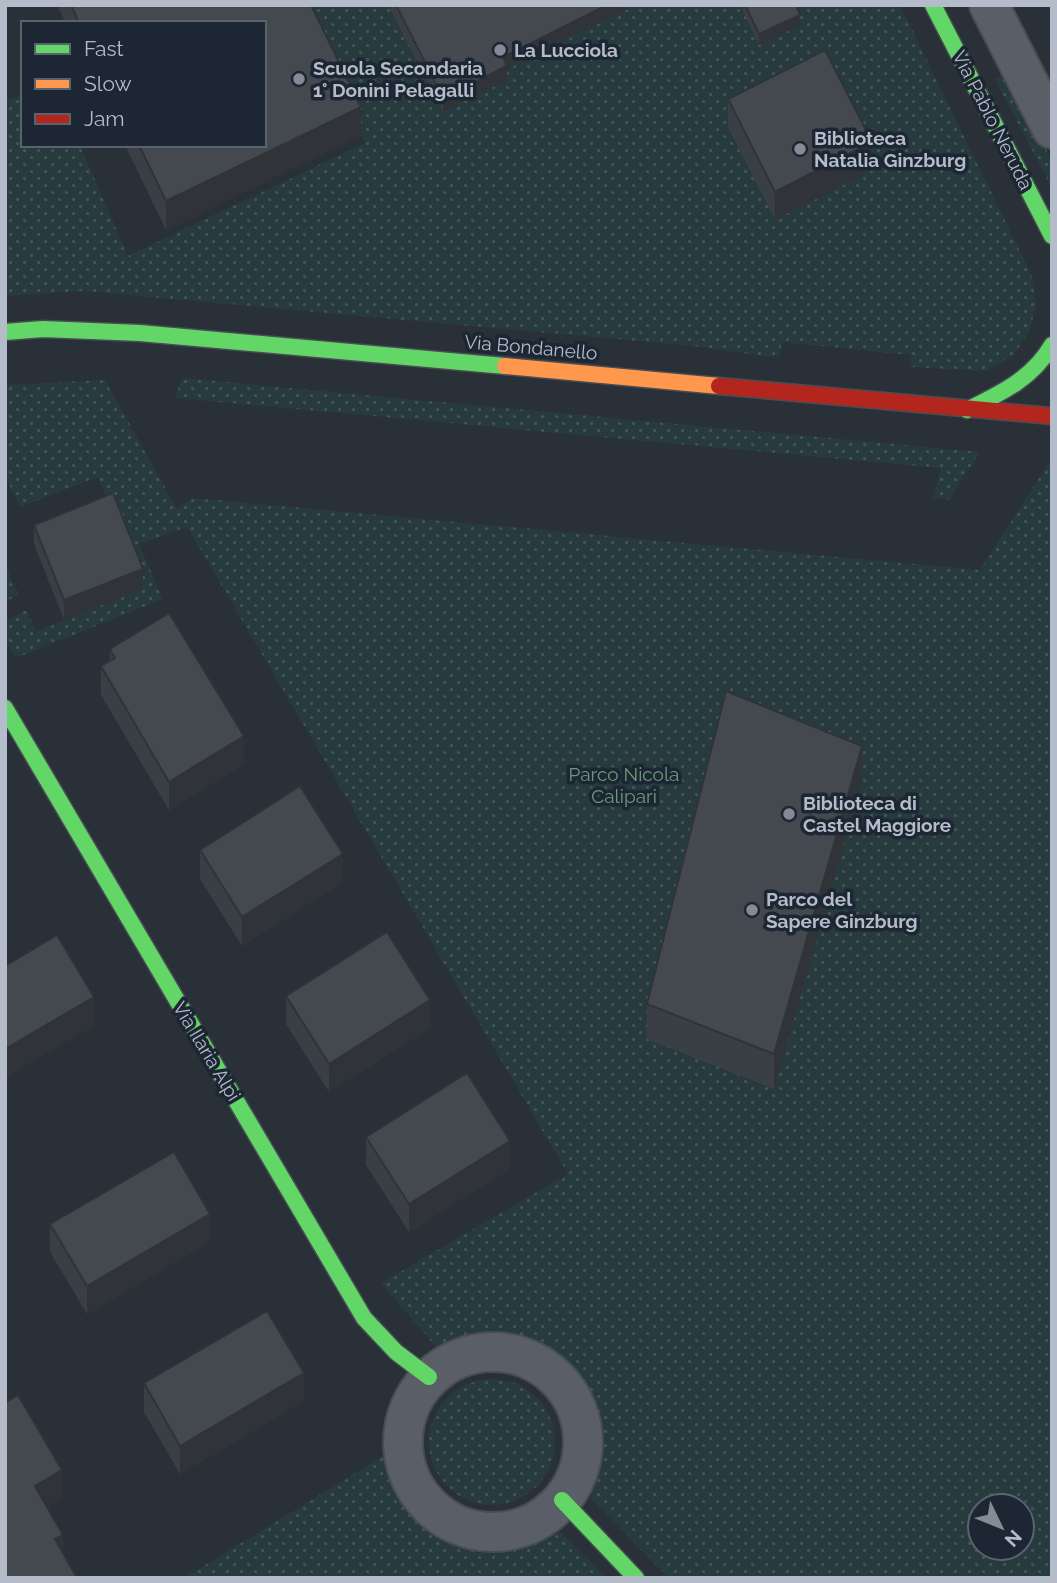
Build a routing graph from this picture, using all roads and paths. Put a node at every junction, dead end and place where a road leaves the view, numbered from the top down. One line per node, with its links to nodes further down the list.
1 (933, 5): 4 (street, Via Pablo Neruda)
2 (989, 5): 3 (street)
3 (1007, 41): 4 (street); 5 (street)
4 (964, 65): 6 (street, Via Pablo Neruda)
5 (1052, 129)
6 (1052, 236)
7 (5, 332): 9 (street, Via Bondanello)
8 (1052, 345): 9 (street)
9 (967, 410): 10 (street, Via Bondanello)
10 (1052, 416)
11 (5, 708): 12 (street, Via Ilaria Alpi)
12 (429, 1377): 13 (street); 13 (street)
13 (562, 1500): 14 (street)
14 (636, 1578)

